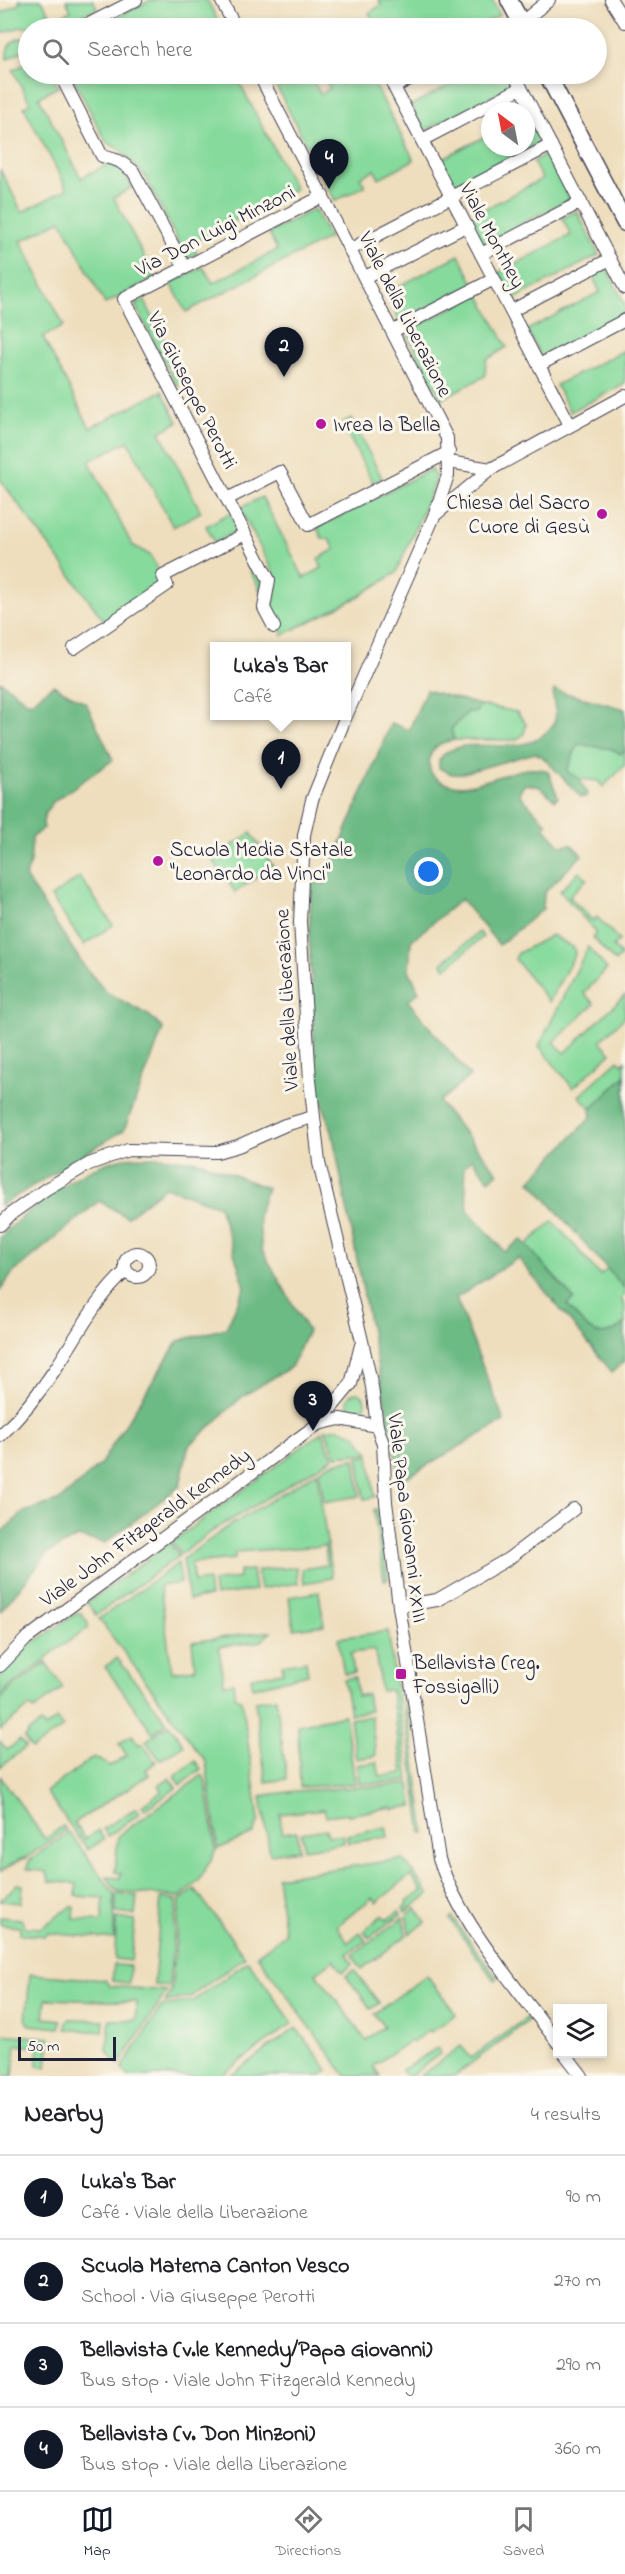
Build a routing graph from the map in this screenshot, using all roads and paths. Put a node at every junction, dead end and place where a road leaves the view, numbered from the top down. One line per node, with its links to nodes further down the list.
1 (105, 0): 7 (street)
2 (136, 0): 7 (street)
3 (221, 0): 9 (street)
4 (509, 0): 10 (street)
5 (549, 0): 11 (street)
6 (611, 0): 12 (street)
7 (112, 13): 8 (street)
8 (102, 18)
9 (231, 18)
10 (519, 18)
11 (531, 18)
12 (625, 22)
13 (65, 84): 29 (street)
14 (265, 84): 21 (street, Viale della Liberazione)
15 (400, 84): 19 (street, Viale Monthey)
16 (520, 84): 18 (street)
17 (552, 84): 24 (street)
18 (522, 88): 19 (street); 20 (street)
19 (422, 140): 22 (street, Viale Monthey)
20 (551, 145): 22 (street); 23 (street)
21 (323, 196): 26 (street, Viale della Liberazione); 29 (street, Via Don Luigi Minzoni)
22 (451, 196): 25 (street, Viale Monthey); 26 (street)
23 (581, 202): 27 (street); 28 (street)
24 (625, 223)
25 (466, 226): 27 (street, Viale Monthey); 30 (street)
26 (351, 249): 30 (street, Viale della Liberazione)
27 (481, 254): 31 (street, Viale Monthey)
28 (610, 259): 32 (street); 34 (street)
29 (185, 268): 33 (street, Via Don Luigi Minzoni)
30 (365, 277): 36 (street, Viale della Liberazione)
31 (494, 279): 34 (street, Viale Monthey); 36 (street)
32 (625, 288)
33 (124, 299): 42 (street, Via Giuseppe Perotti)
34 (511, 311): 37 (street, Viale Monthey)
35 (625, 320): 37 (street)
36 (393, 331): 40 (street, Viale della Liberazione)
37 (539, 365): 39 (street, Viale Monthey)
38 (625, 396): 39 (street)
39 (570, 425): 41 (street)
40 (449, 457): 41 (street); 42 (street, Via Giuseppe Perotti); 43 (street, Viale della Liberazione)
41 (491, 469): 43 (street)
42 (227, 499): 44 (street, Via Giuseppe Perotti)
43 (435, 514): 47 (street, Viale della Liberazione)
44 (245, 534): 45 (street, Via Giuseppe Perotti); 46 (street)
45 (274, 627)
46 (74, 648)
47 (351, 706)
48 (345, 720): 49 (street, Viale della Liberazione)
49 (313, 1117): 50 (street); 52 (street, Viale della Liberazione)
50 (0, 1225)
51 (126, 1271): 56 (street)
52 (348, 1287): 53 (street, Viale Papa Giovanni XXIII)
53 (362, 1341): 54 (street, Viale John Fitzgerald Kennedy); 55 (street, Viale Papa Giovanni XXIII)
54 (318, 1424): 55 (street, Viale John Fitzgerald Kennedy); 59 (street, Viale John Fitzgerald Kennedy)
55 (377, 1426): 58 (street, Viale Papa Giovanni XXIII)
56 (0, 1436)
57 (574, 1509): 58 (street)
58 (399, 1606): 60 (street, Viale Papa Giovanni XXIII)
59 (0, 1666)
60 (553, 2036)
61 (568, 2058): 62 (street)
62 (582, 2076)

